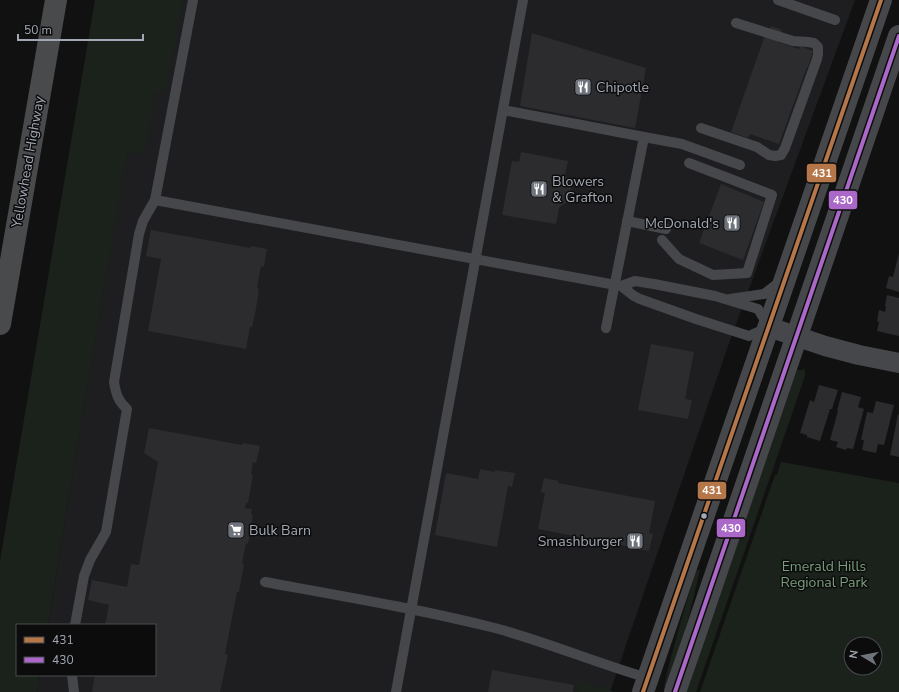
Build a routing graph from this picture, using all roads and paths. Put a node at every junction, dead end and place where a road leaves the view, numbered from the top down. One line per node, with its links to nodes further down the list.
1 (56, 0): 22 (highway, Yellowhead Highway)
2 (193, 0): 14 (lane)
3 (523, 0): 9 (lane)
4 (778, 0): 6 (lane)
5 (881, 0): 19 (street)
6 (835, 20)
7 (736, 23): 10 (lane)
8 (899, 36): 25 (street)
9 (503, 110): 11 (lane); 18 (lane)
10 (701, 128)
11 (644, 137): 13 (lane); 15 (lane)
12 (688, 163): 17 (lane)
13 (740, 165)
14 (155, 200): 18 (lane); 29 (lane)
15 (628, 221): 16 (lane); 20 (lane)
16 (666, 229)
17 (662, 240)
18 (476, 258): 20 (lane); 28 (lane)
19 (786, 277): 21 (lane); 23 (street)
20 (618, 285): 21 (lane); 23 (lane); 24 (lane)
21 (727, 300): 23 (lane)
22 (0, 324)
23 (769, 327): 25 (street); 31 (street)
24 (606, 328)
25 (797, 336): 26 (street); 34 (street)
26 (899, 363)
27 (265, 582): 28 (lane)
28 (412, 609): 31 (lane); 33 (lane)
29 (76, 624)
30 (72, 676): 32 (lane)
31 (646, 685)
32 (74, 692)
33 (396, 692)
34 (675, 692)

